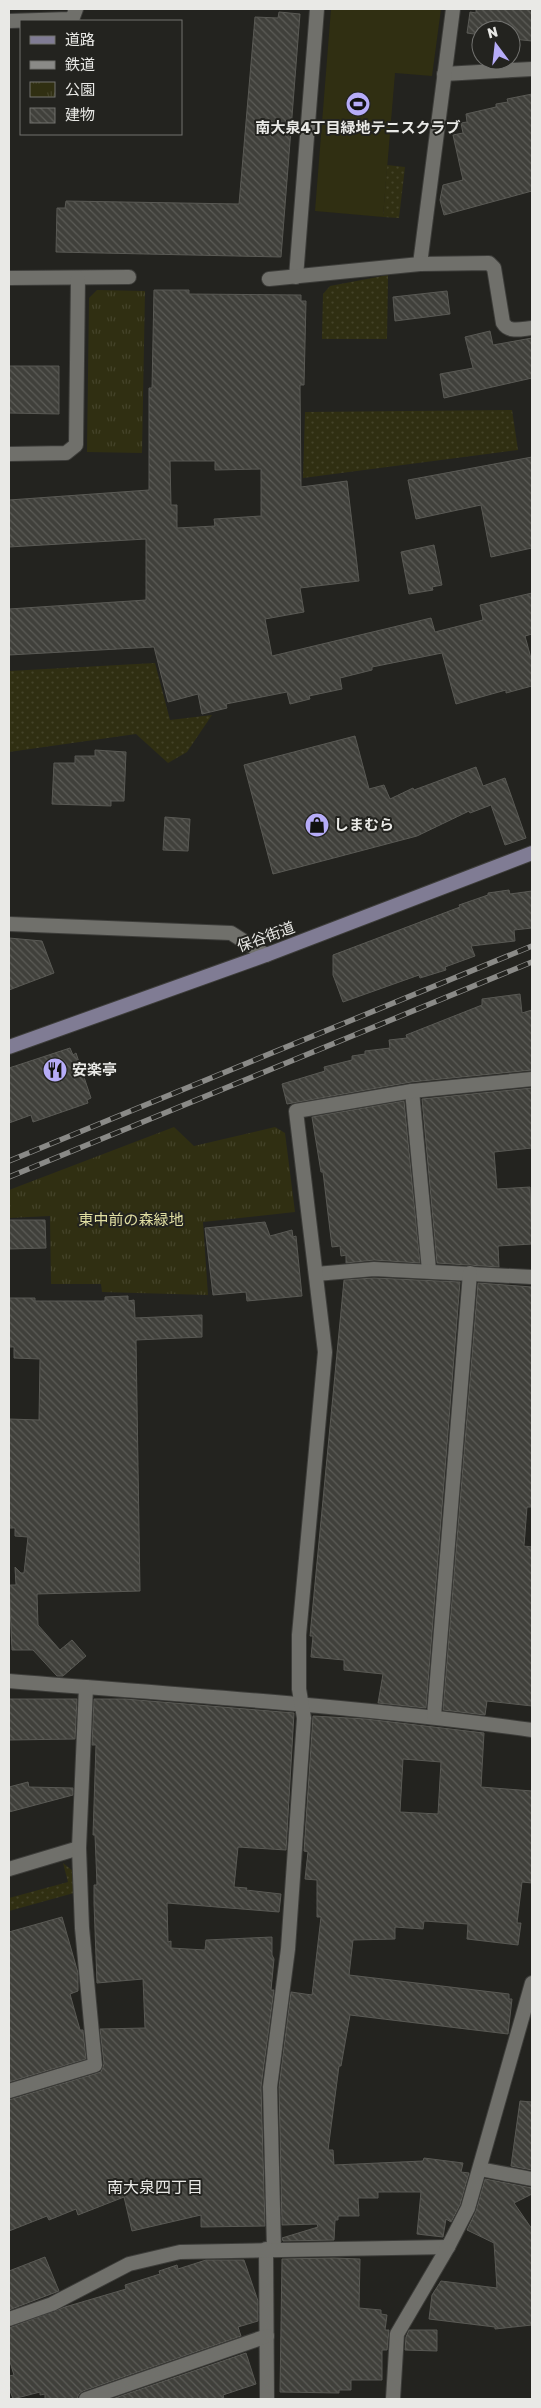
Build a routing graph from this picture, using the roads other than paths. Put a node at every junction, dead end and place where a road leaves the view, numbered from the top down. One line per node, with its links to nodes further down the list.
1 (76, 9): 4 (street)
2 (317, 9): 9 (street)
3 (453, 9): 6 (street)
4 (39, 20)
5 (532, 68): 6 (street)
6 (444, 74): 7 (street)
7 (420, 264): 9 (street); 13 (street)
8 (129, 277): 11 (street)
9 (296, 277): 12 (street)
10 (9, 278): 11 (street)
11 (78, 278): 14 (street)
12 (269, 279)
13 (532, 328)
14 (9, 454)
15 (532, 853): 17 (main road, 保谷街道)
16 (9, 924): 17 (street)
17 (266, 955): 18 (main road, 保谷街道)
18 (9, 1046)
19 (532, 1078): 20 (street)
20 (412, 1091): 21 (street); 23 (street)
21 (429, 1270): 22 (street); 23 (street)
22 (470, 1273): 24 (street); 28 (street)
23 (316, 1274): 27 (street)
24 (532, 1277)
25 (9, 1681): 26 (street)
26 (86, 1687): 27 (street); 30 (street)
27 (302, 1703): 28 (street); 37 (street)
28 (434, 1716): 29 (street)
29 (532, 1730)
30 (79, 1848): 31 (street); 33 (street)
31 (9, 1869)
32 (532, 1983): 34 (street)
33 (9, 2091)
34 (480, 2169): 35 (street); 36 (street)
35 (532, 2179)
36 (448, 2247): 37 (street); 42 (street)
37 (270, 2249): 38 (street); 39 (street)
38 (9, 2319)
39 (267, 2336): 40 (street); 41 (street)
40 (86, 2399)
41 (267, 2399)
42 (392, 2399)

